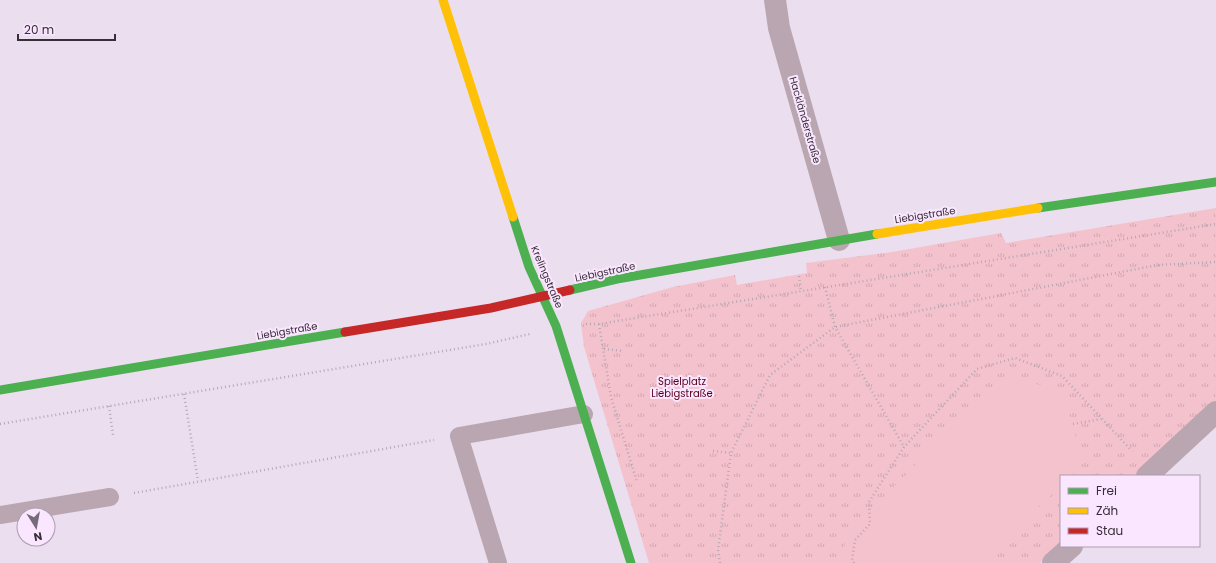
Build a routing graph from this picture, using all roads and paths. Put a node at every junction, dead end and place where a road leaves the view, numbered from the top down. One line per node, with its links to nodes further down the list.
1 (443, 0): 8 (street, Krelingstraße)
2 (775, 0): 5 (street, Hackländerstraße)
3 (1216, 182): 5 (street, Liebigstraße)
4 (1216, 224): 7 (path)
5 (839, 240): 8 (street, Liebigstraße)
6 (1216, 262): 11 (path)
7 (825, 287): 9 (path); 11 (path)
8 (543, 297): 10 (street, Krelingstraße); 14 (street, Liebigstraße)
9 (599, 324): 10 (path); 12 (path)
10 (556, 326): 15 (path); 18 (street, Krelingstraße)
11 (835, 327): 24 (path); 26 (path)
12 (603, 349): 13 (path); 30 (path)
13 (623, 351)
14 (0, 390)
15 (184, 394): 16 (path); 29 (path)
16 (109, 406): 20 (path); 22 (path)
17 (1216, 412): 28 (street)
18 (584, 414): 23 (lane); 35 (street, Krelingstraße)
19 (1102, 419): 21 (path); 24 (path); 27 (path)
20 (0, 424)
21 (1073, 424)
22 (113, 435)
23 (459, 436): 29 (path); 34 (lane)
24 (904, 447): 37 (path)
25 (713, 451): 26 (path)
26 (730, 453): 36 (path)
27 (1137, 457)
28 (1148, 475)
29 (198, 481): 31 (path)
30 (639, 488)
31 (110, 497): 32 (lane)
32 (0, 516)
33 (1071, 547): 38 (street)
34 (498, 563)
35 (631, 563)
36 (720, 563)
37 (854, 563)
38 (1053, 563)

